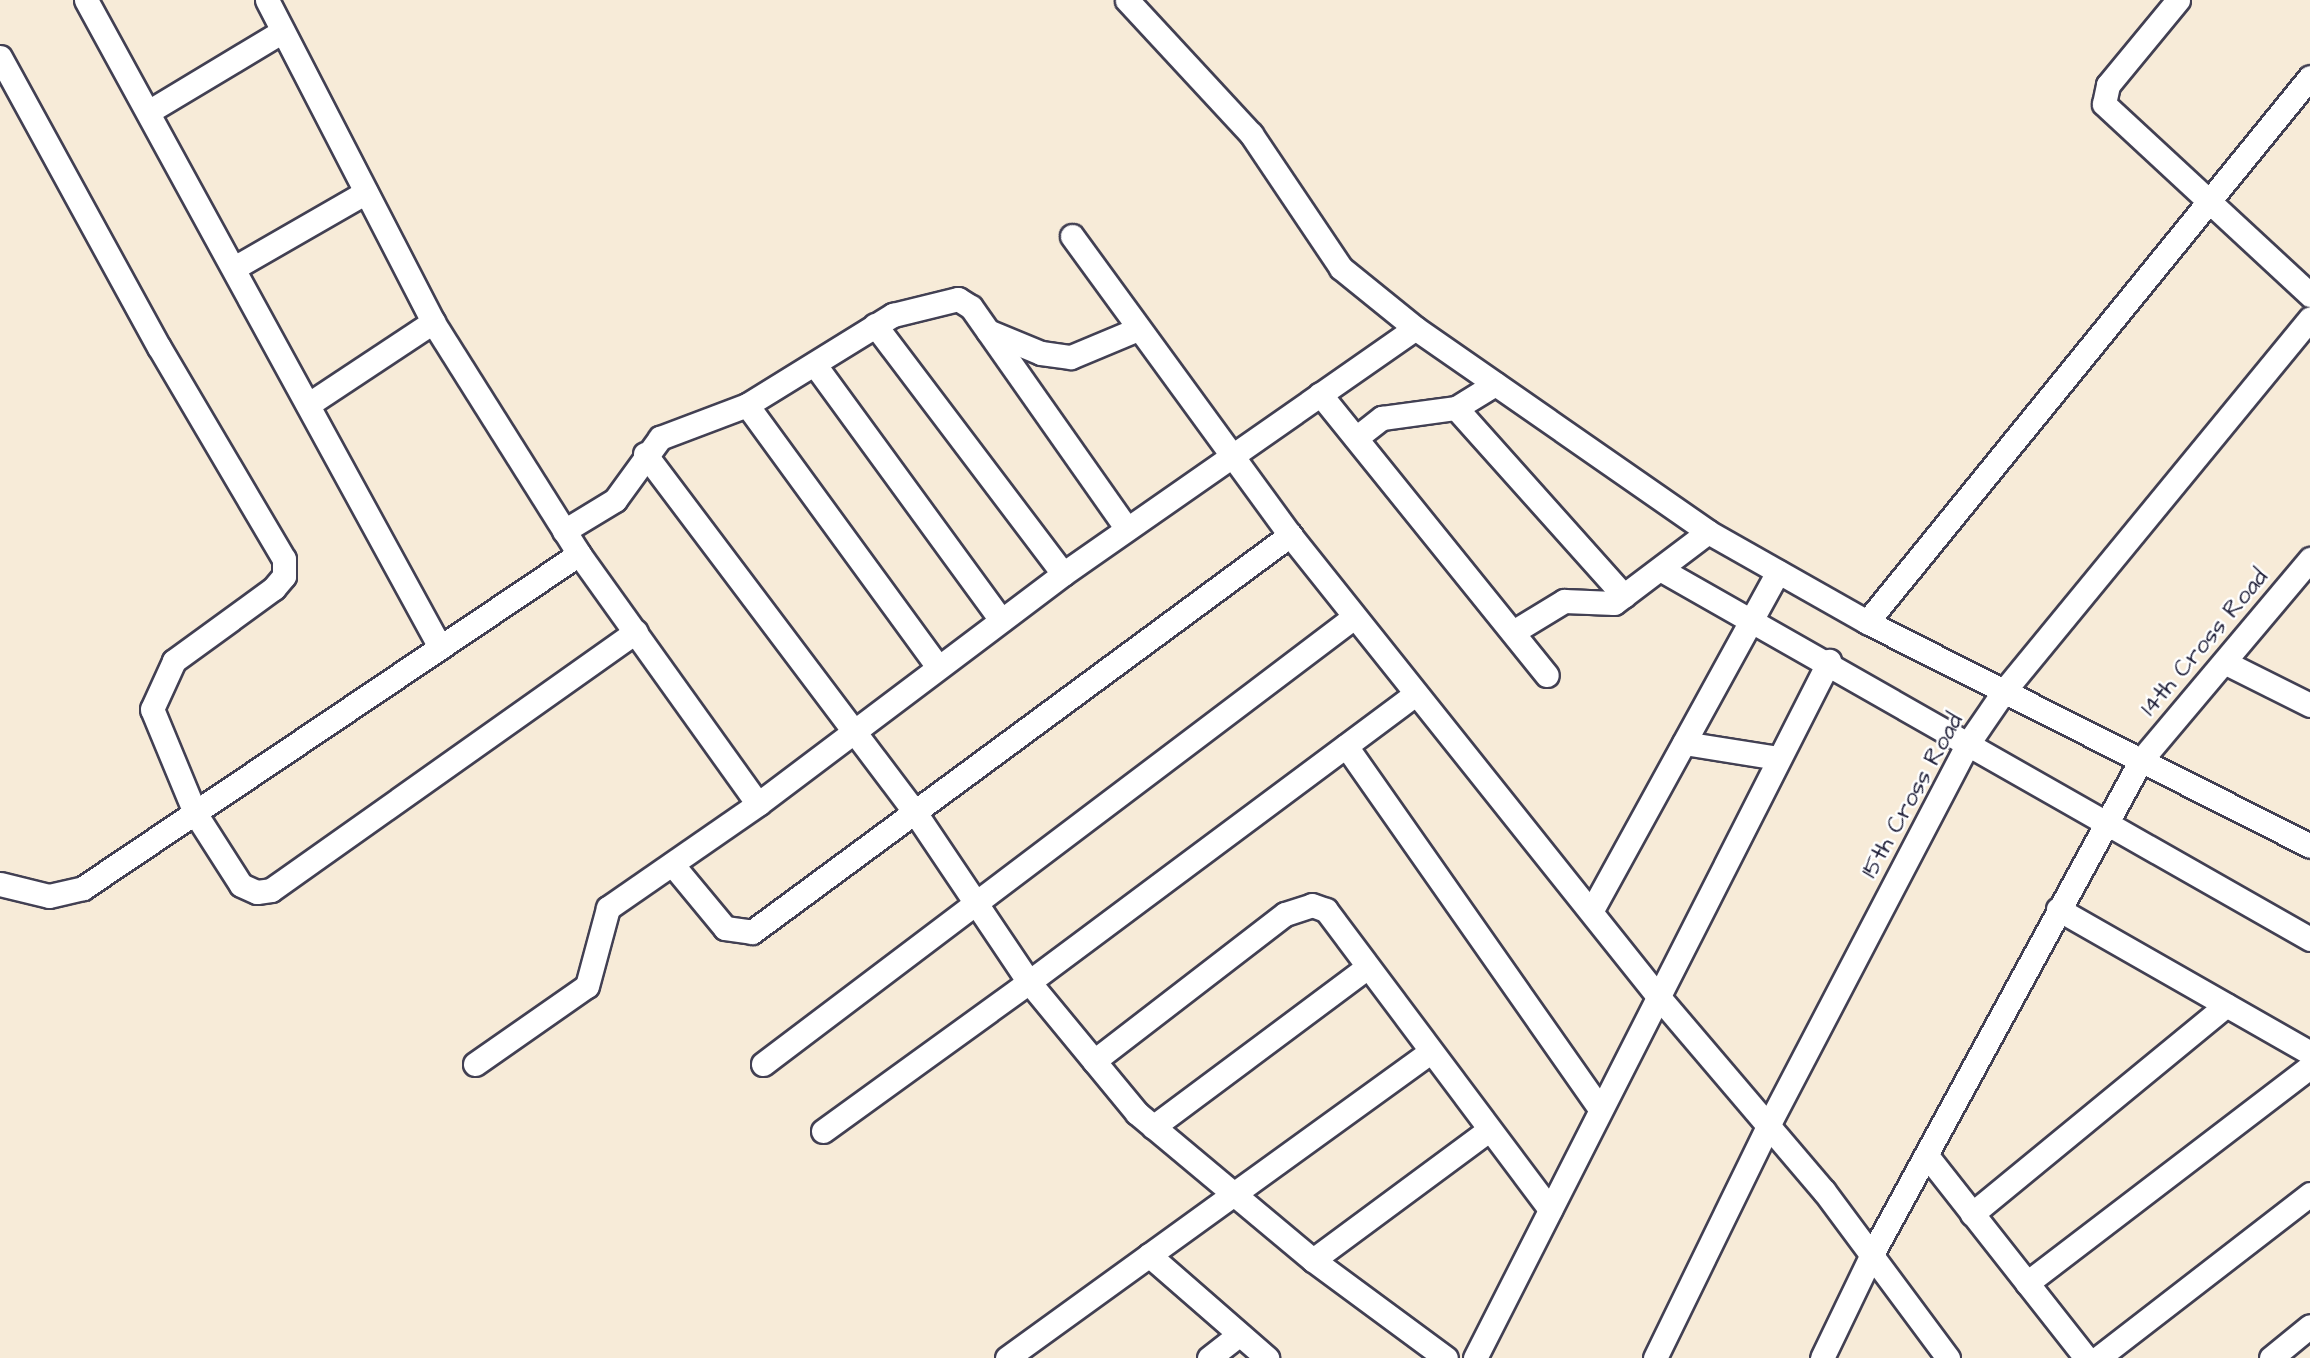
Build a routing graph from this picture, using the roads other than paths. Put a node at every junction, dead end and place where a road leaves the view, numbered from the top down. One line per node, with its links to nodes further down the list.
1 (86, 0): 8 (street)
2 (267, 0): 5 (street)
3 (1127, 0): 17 (street)
4 (2178, 0): 10 (street)
5 (283, 31): 8 (street); 9 (street)
6 (0, 57): 61 (street)
7 (2310, 77): 10 (street)
8 (148, 112): 12 (street)
9 (366, 192): 12 (street); 15 (street)
10 (2208, 203): 13 (street); 42 (street)
11 (1072, 236): 18 (street)
12 (234, 268): 23 (street)
13 (2310, 295)
14 (2310, 319): 50 (street, 15th Cross Road)
15 (433, 323): 23 (street); 30 (street)
16 (876, 325): 19 (street); 20 (street); 37 (street)
17 (1415, 328): 21 (street); 22 (street)
18 (1138, 329): 19 (street); 28 (street)
19 (988, 331): 29 (street)
20 (815, 365): 24 (street); 41 (street)
21 (1495, 384): 25 (street); 31 (street)
22 (1320, 394): 26 (street); 28 (street)
23 (309, 404): 45 (street)
24 (747, 405): 27 (street); 48 (street)
25 (1456, 408): 26 (street); 38 (street)
26 (1356, 438): 44 (street)
27 (645, 454): 30 (street); 53 (street)
28 (1229, 457): 29 (street); 32 (street)
29 (1127, 529): 37 (street)
30 (564, 531): 33 (street)
31 (1708, 532): 35 (street); 36 (street)
32 (1290, 536): 39 (street); 60 (street)
33 (579, 554): 43 (street); 45 (street)
34 (2310, 559): 47 (street, 14th Cross Road)
35 (1660, 569): 38 (street); 40 (street)
36 (1778, 572): 40 (street); 42 (street)
37 (1063, 574): 41 (street)
38 (1624, 596): 44 (street)
39 (1354, 617): 51 (street); 66 (street)
40 (1752, 619): 46 (street); 54 (street)
41 (1000, 620): 48 (street)
42 (1867, 622): 50 (street)
43 (636, 632): 59 (street); 61 (street)
44 (1513, 632): 49 (street)
45 (440, 648): 61 (street)
46 (1829, 662): 56 (street); 57 (street)
47 (2226, 663): 52 (street); 58 (street, 14th Cross Road)
48 (938, 667): 53 (street)
49 (1547, 675)
50 (2004, 691): 56 (street, 15th Cross Road); 58 (street)
51 (1414, 695): 55 (street); 68 (street)
52 (2310, 705)
53 (850, 732): 59 (street); 60 (street)
54 (1684, 743): 57 (street); 68 (street)
55 (1346, 746): 71 (street); 80 (street)
56 (1967, 746): 62 (street); 81 (street, 15th Cross Road)
57 (1779, 758): 72 (street)
58 (2141, 760): 62 (street, 14th Cross Road); 63 (street)
59 (758, 804): 64 (street)
60 (914, 811): 64 (street); 66 (street)
61 (195, 813): 65 (street)
62 (2105, 820): 67 (street, 14th Cross Road); 69 (street)
63 (2310, 846)
64 (671, 864): 77 (street)
65 (0, 884)
66 (975, 901): 71 (street); 78 (street)
67 (2058, 909): 73 (street); 85 (street, 14th Cross Road)
68 (1592, 911): 72 (street)
69 (2310, 939)
70 (1368, 967): 74 (street); 76 (street); 82 (street)
71 (1029, 982): 76 (street); 84 (street)
72 (1657, 995): 80 (street); 81 (street)
73 (2226, 1005): 75 (street); 89 (street)
74 (1430, 1052): 83 (street); 86 (street)
75 (2310, 1053)
76 (1094, 1061): 82 (street)
77 (475, 1064)
78 (763, 1064)
79 (2310, 1066): 93 (street)
80 (1600, 1109): 88 (street)
81 (1770, 1122): 90 (street); 101 (street, 15th Cross Road)
82 (1153, 1127): 86 (street)
83 (1489, 1130): 88 (street); 92 (street)
84 (822, 1131)
85 (1928, 1157): 89 (street); 90 (street, 14th Cross Road)
86 (1233, 1194): 91 (street); 92 (street)
87 (2310, 1194): 105 (street)
88 (1550, 1209): 100 (street)
89 (1972, 1214): 93 (street)
90 (1872, 1254): 102 (street, 14th Cross Road); 103 (street)
91 (1149, 1255): 95 (street); 96 (street)
92 (1313, 1260): 99 (street)
93 (2027, 1283): 104 (street)
94 (2310, 1326): 106 (street)
95 (1238, 1335): 97 (street); 98 (street)
96 (1007, 1358)
97 (1209, 1358)
98 (1267, 1358)
99 (1446, 1358)
100 (1475, 1358)
101 (1655, 1358)
102 (1822, 1358)
103 (1948, 1358)
104 (2086, 1358)
105 (2098, 1358)
106 (2271, 1358)

